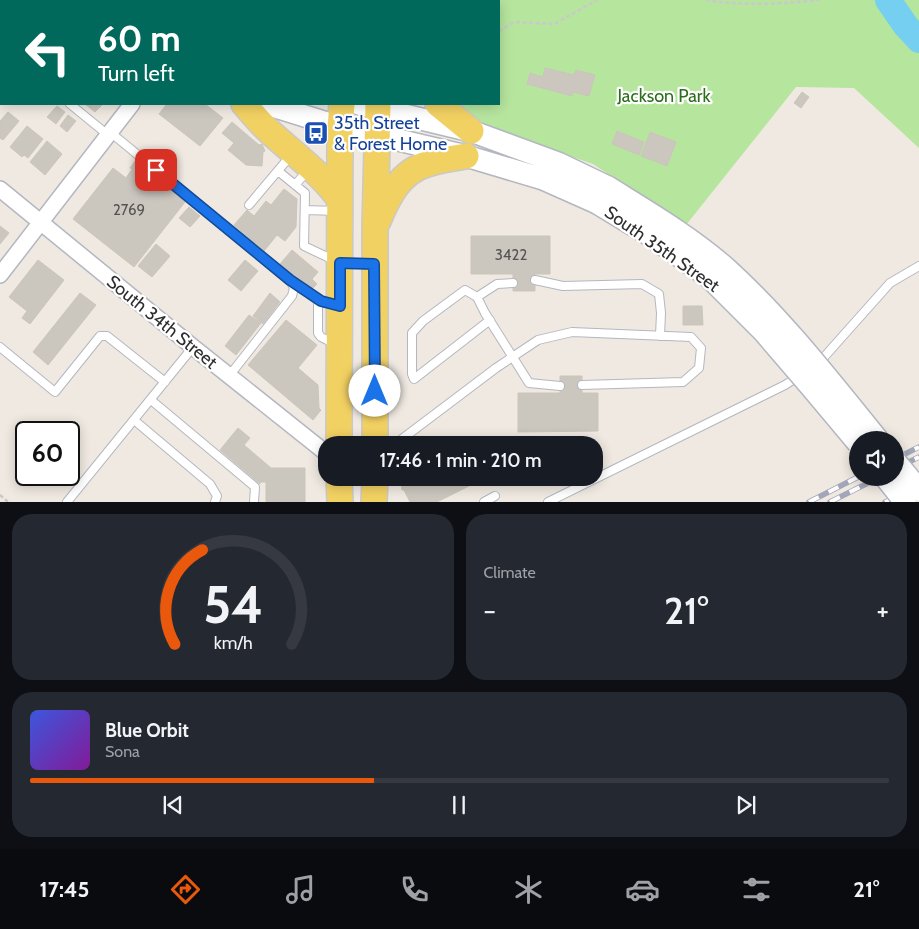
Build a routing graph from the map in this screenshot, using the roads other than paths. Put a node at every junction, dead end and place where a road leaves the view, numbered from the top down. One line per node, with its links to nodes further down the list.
1 (71, 105): 9 (lane)
2 (131, 105): 9 (street)
3 (245, 105): 12 (main road)
4 (272, 105): 7 (main road, South 35th Street)
5 (372, 105): 8 (main road, South 35th Street); 10 (main road)
6 (439, 105): 8 (main road)
7 (341, 116): 10 (main road, South 35th Street); 16 (main road)
8 (471, 131): 14 (main road, South 35th Street)
9 (109, 133): 18 (street); 24 (lane)
10 (377, 135): 11 (main road, South 35th Street); 19 (main road)
11 (466, 156): 14 (main road, South 35th Street); 19 (main road)
12 (294, 169): 15 (lane); 16 (main road); 17 (lane)
13 (0, 189): 18 (street, South 34th Street)
14 (602, 195): 40 (main road, South 35th Street, bridge); 41 (main road, South 35th Street, bridge)
15 (249, 205)
16 (340, 206): 17 (lane); 20 (main road)
17 (305, 210): 20 (lane)
18 (41, 223): 23 (street); 32 (street, South 34th Street)
19 (375, 228): 21 (main road)
20 (340, 263): 21 (lane); 28 (main road)
21 (374, 264): 43 (main road)
22 (919, 267): 58 (lane)
23 (0, 275)
24 (290, 280): 28 (lane); 34 (lane)
25 (535, 280): 30 (lane)
26 (513, 282): 27 (lane)
27 (476, 297): 29 (lane); 29 (lane)
28 (331, 304): 42 (main road)
29 (490, 320): 33 (lane)
30 (660, 336): 33 (lane); 36 (lane)
31 (0, 347): 35 (lane)
32 (193, 347): 34 (street, South 34th Street); 35 (lane)
33 (513, 357): 37 (lane); 44 (lane)
34 (229, 376): 45 (street, South 34th Street)
35 (165, 382): 38 (lane)
36 (582, 385)
37 (560, 386)
38 (151, 400): 39 (lane); 54 (lane)
39 (134, 420): 52 (lane); 53 (lane)
40 (871, 431)
41 (849, 432)
42 (339, 436)
43 (375, 436)
44 (406, 436)
45 (318, 447)
46 (904, 472): 50 (main road, bridge)
47 (339, 486): 55 (main road)
48 (375, 486): 56 (main road)
49 (893, 486): 59 (main road, bridge)
50 (919, 490)
51 (495, 496): 57 (lane)
52 (67, 502)
53 (216, 502)
54 (254, 502)
55 (340, 502)
56 (374, 502)
57 (484, 502)
58 (548, 502)
59 (906, 502)

